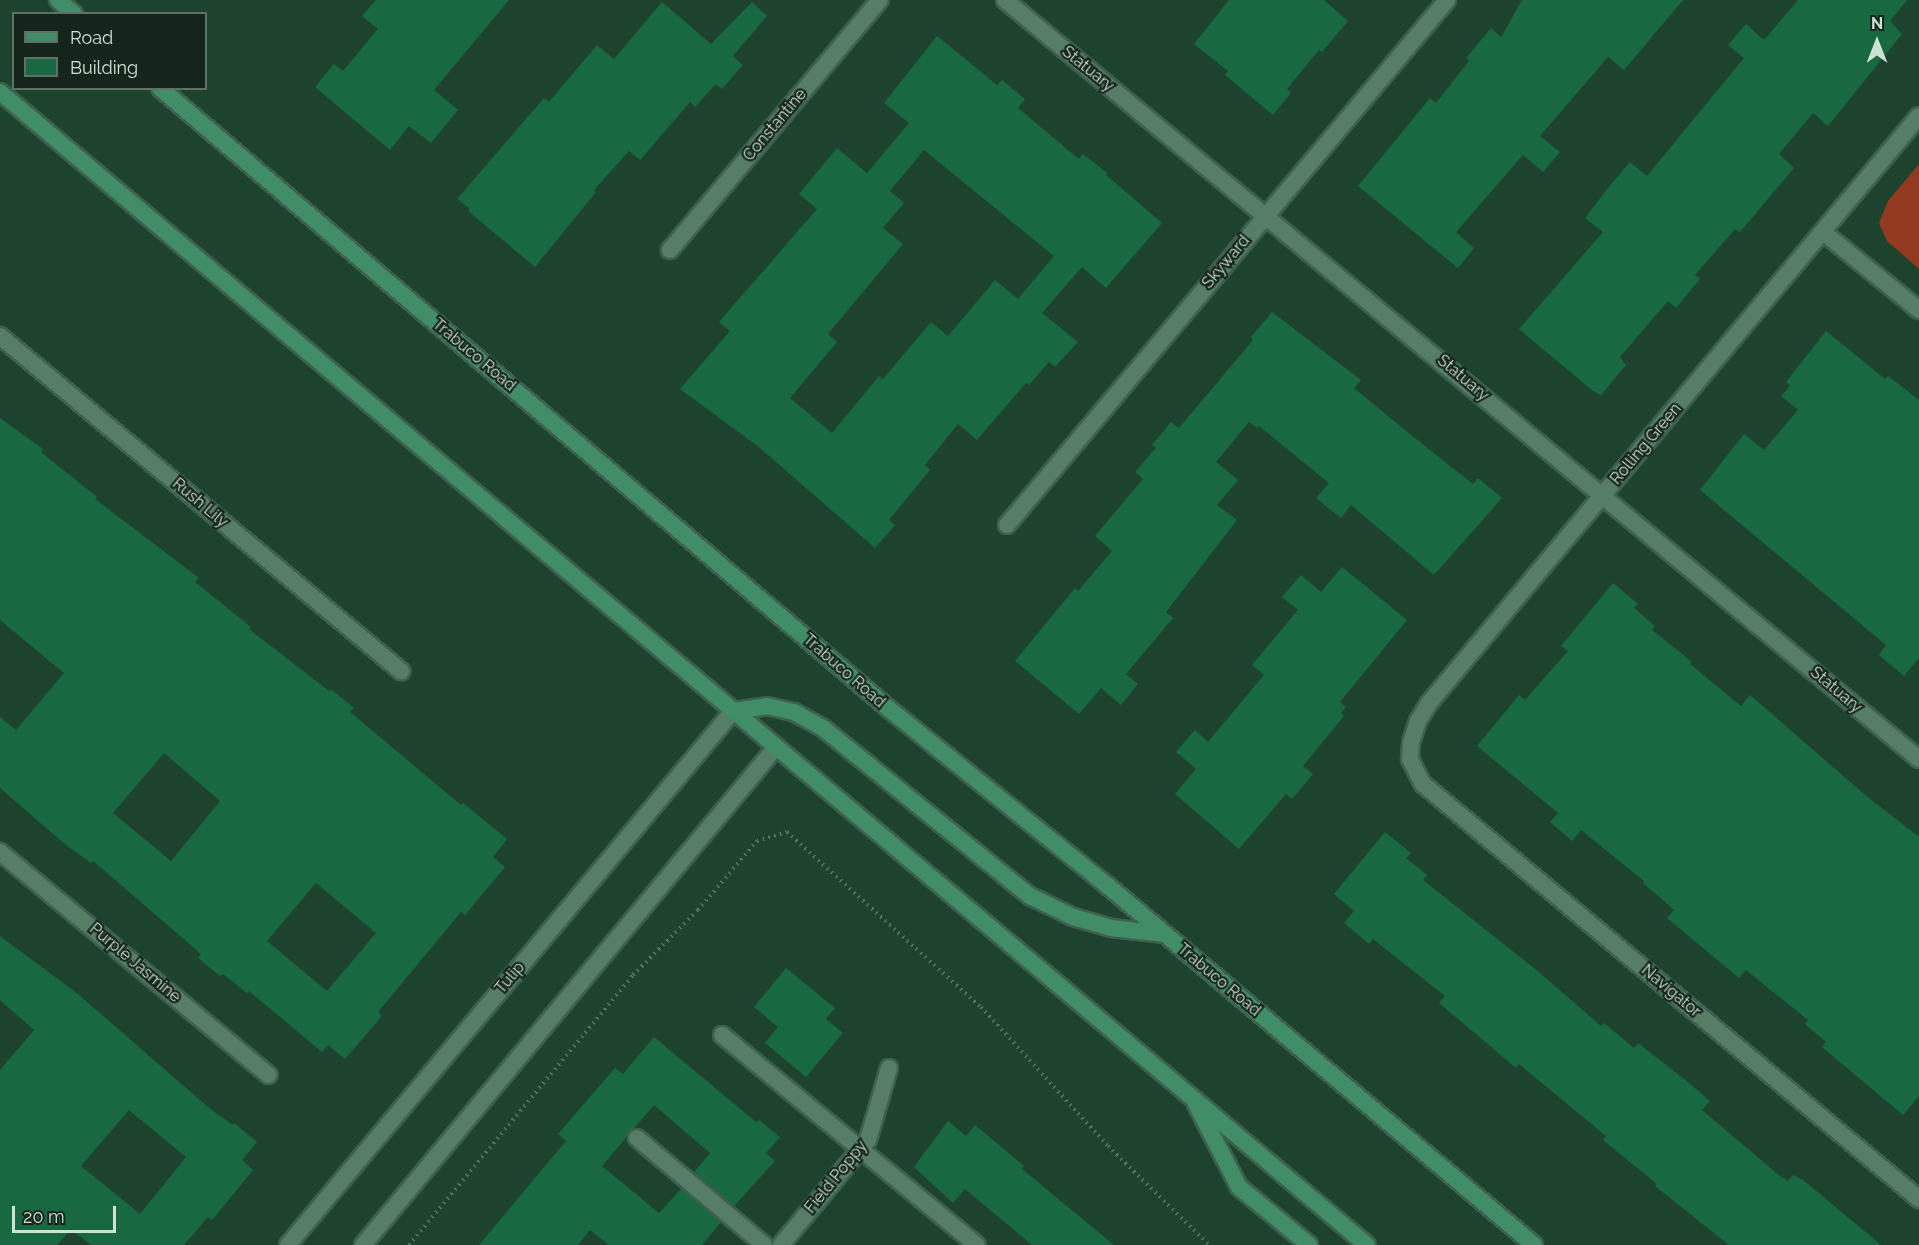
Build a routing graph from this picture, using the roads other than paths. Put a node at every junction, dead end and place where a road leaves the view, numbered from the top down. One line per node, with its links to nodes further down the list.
1 (58, 0): 5 (main road)
2 (880, 0): 11 (street, Constantine)
3 (1005, 0): 9 (street, Statuary)
4 (1447, 0): 9 (street, Skyward)
5 (72, 12)
6 (162, 90): 22 (main road, Trabuco Road)
7 (0, 92): 17 (main road)
8 (1919, 117): 10 (street, Rolling Green)
9 (1266, 215): 14 (street, Statuary); 15 (street, Skyward)
10 (1823, 232): 12 (street); 14 (street, Rolling Green)
11 (670, 250)
12 (1919, 310)
13 (0, 336): 16 (street, Rush Lily)
14 (1604, 495): 19 (street, Statuary); 20 (street, Rolling Green)
15 (1007, 525)
16 (401, 670)
17 (733, 711): 18 (main road); 22 (main road); 30 (street, Tulip)
18 (776, 747): 26 (main road); 31 (street)
19 (1919, 759)
20 (1423, 784): 29 (street, Navigator)
21 (0, 852): 25 (street, Purple Jasmine)
22 (1165, 934): 37 (main road, Trabuco Road)
23 (722, 1035): 28 (street)
24 (889, 1068): 28 (street, Field Poppy)
25 (269, 1074)
26 (1193, 1098): 35 (main road); 36 (main road)
27 (637, 1138): 32 (street)
28 (860, 1150): 33 (street, Field Poppy); 34 (street)
29 (1919, 1199)
30 (288, 1245)
31 (363, 1245)
32 (764, 1245)
33 (781, 1245)
34 (977, 1245)
35 (1309, 1245)
36 (1367, 1245)
37 (1534, 1245)

